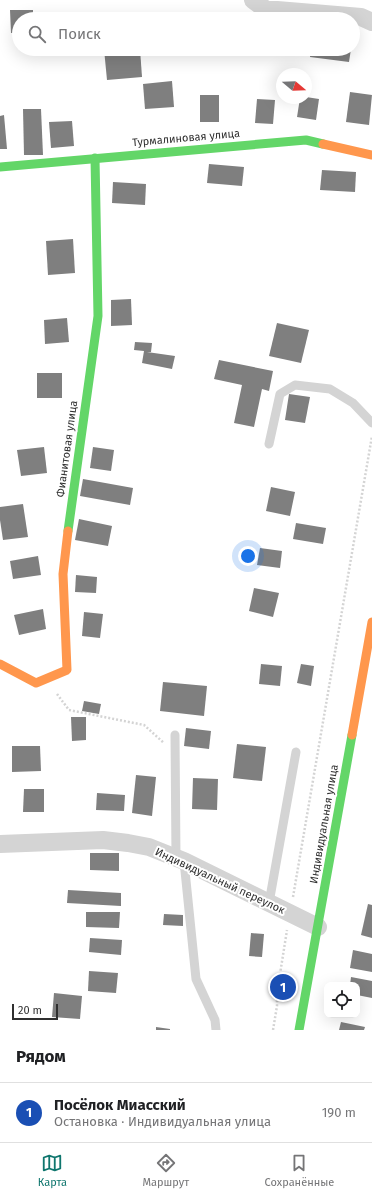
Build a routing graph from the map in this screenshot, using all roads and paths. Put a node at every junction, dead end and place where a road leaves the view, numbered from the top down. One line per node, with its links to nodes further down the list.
1 (253, 0): 2 (street)
2 (308, 12)
3 (360, 17): 4 (street)
4 (372, 22)
5 (372, 155): 6 (street, Турмалиновая улица)
6 (95, 158): 7 (street, Турмалиновая улица); 13 (street, Фианитовая улица)
7 (0, 167)
8 (372, 423): 10 (lane)
9 (372, 436): 20 (path)
10 (269, 444)
11 (372, 622): 21 (street, Индивидуальная улица)
12 (0, 664): 13 (street, Фианитовая улица)
13 (47, 679): 15 (path)
14 (175, 735): 15 (lane)
15 (175, 752): 18 (lane)
16 (296, 752): 19 (lane)
17 (0, 844): 18 (street, Индивидуальный переулок)
18 (180, 860): 19 (street, Индивидуальный переулок); 22 (lane)
19 (269, 903): 20 (street, Индивидуальный переулок)
20 (290, 914): 21 (street, Индивидуальный переулок); 23 (path)
21 (318, 927): 24 (street, Индивидуальная улица)
22 (216, 1030)
23 (273, 1030)
24 (299, 1030)

